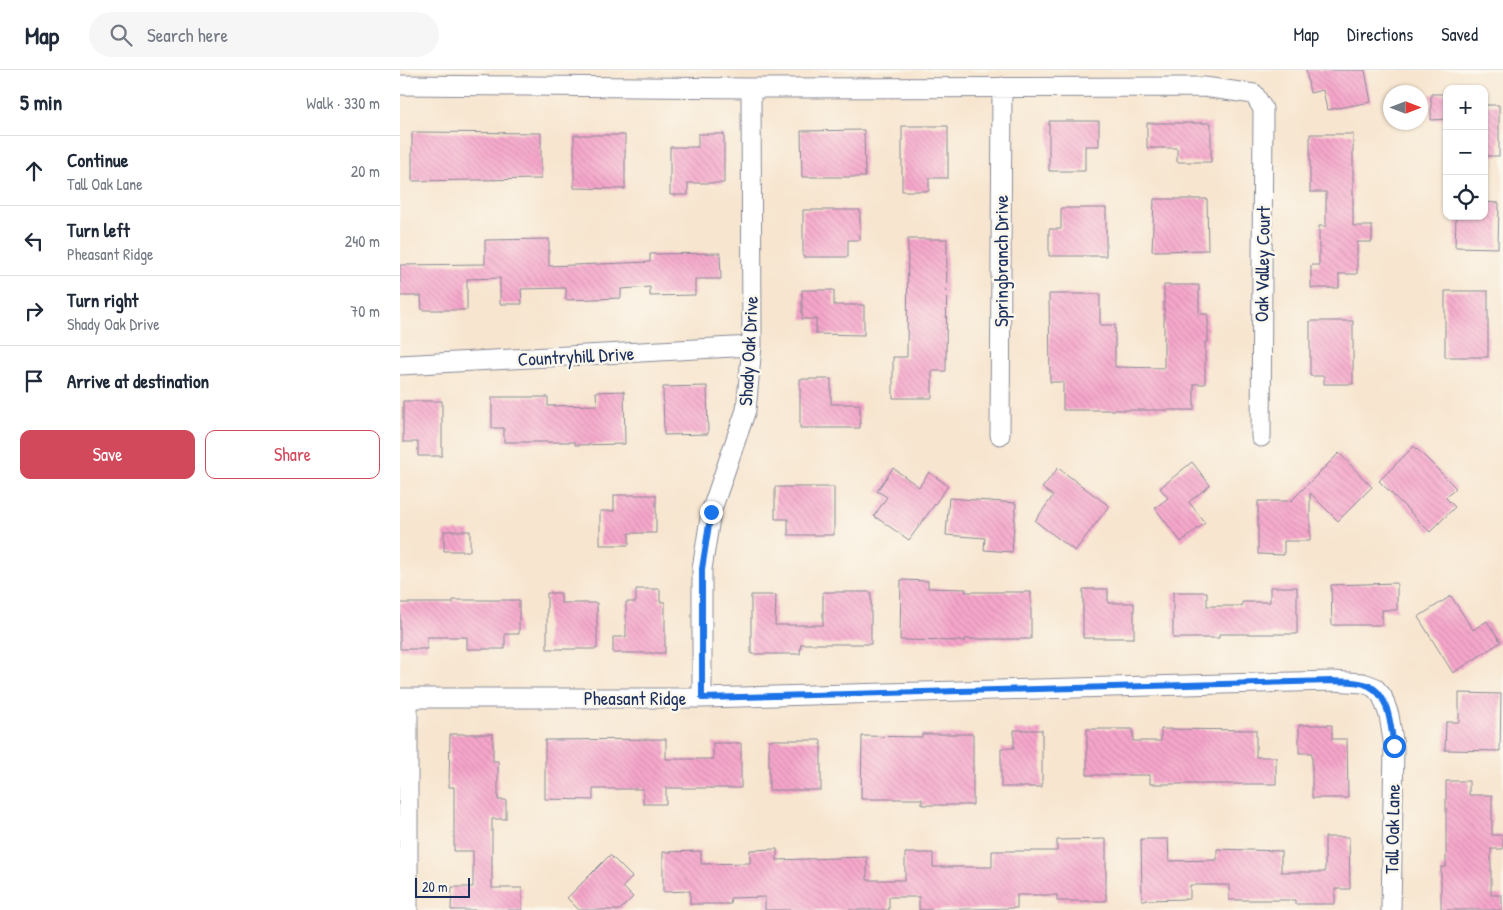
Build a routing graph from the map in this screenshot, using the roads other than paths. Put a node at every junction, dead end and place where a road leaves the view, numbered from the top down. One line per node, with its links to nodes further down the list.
1 (597, 78): 2 (street); 4 (street)
2 (400, 85)
3 (1002, 86): 4 (street); 7 (street, Springbranch Drive); 8 (street, Oak Valley Court)
4 (751, 88): 5 (street, Shady Oak Drive)
5 (752, 346): 6 (street, Countryhill Drive); 11 (street, Shady Oak Drive)
6 (400, 365)
7 (1000, 435)
8 (1260, 437)
9 (1378, 692): 11 (street, Pheasant Ridge); 13 (street, Tall Oak Lane)
10 (404, 698): 11 (street, Pheasant Ridge); 12 (street)
11 (702, 698)
12 (408, 910)
13 (1391, 910)

